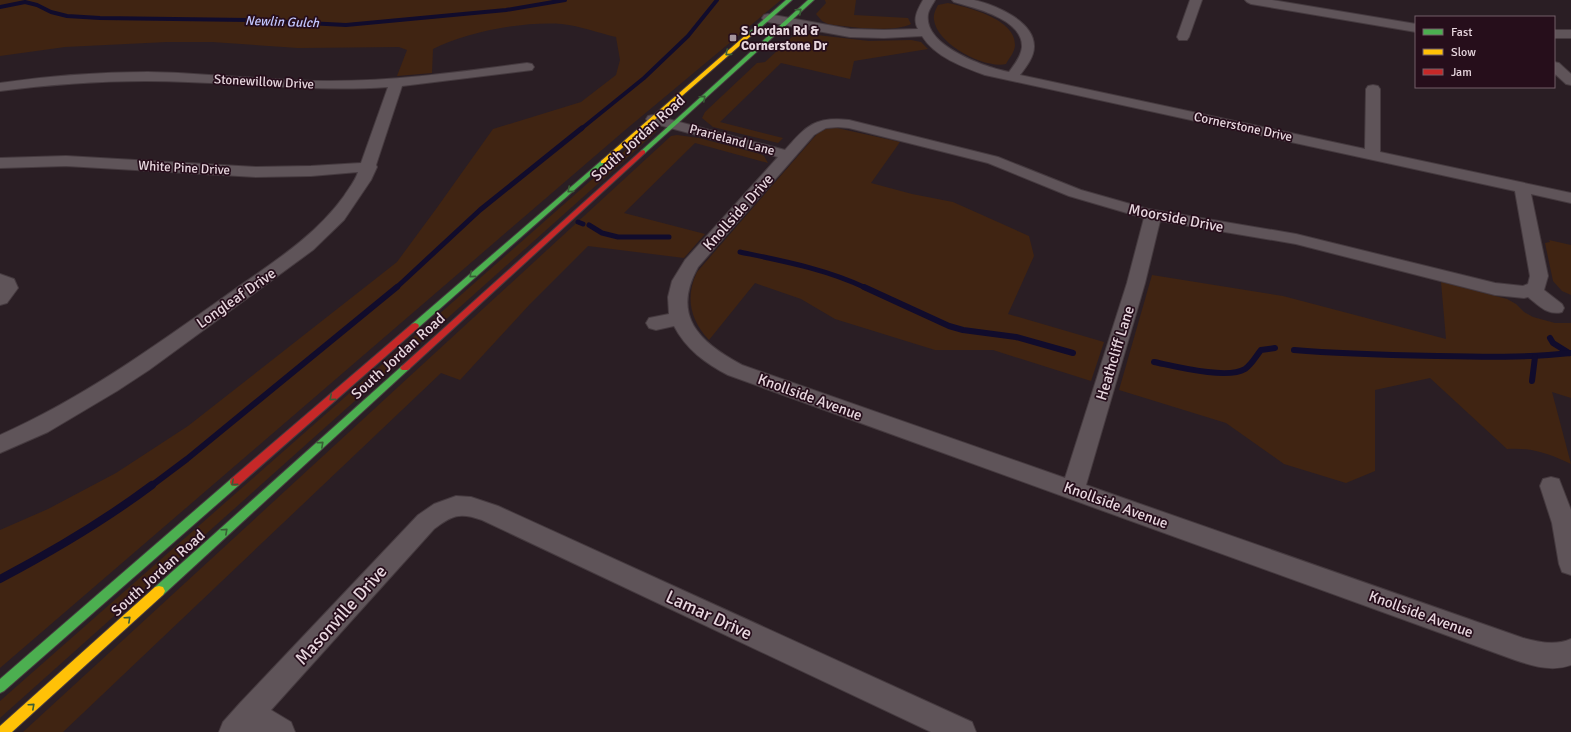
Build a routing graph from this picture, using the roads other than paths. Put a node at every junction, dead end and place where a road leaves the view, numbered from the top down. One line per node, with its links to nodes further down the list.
1 (789, 0): 7 (main road, South Jordan Road)
2 (812, 0): 8 (main road, South Jordan Road, one-way to 2)
3 (929, 0): 10 (street)
4 (958, 0): 16 (street)
5 (1196, 0): 13 (street)
6 (1251, 0): 9 (street)
7 (768, 18): 8 (street); 21 (main road, South Jordan Road, one-way to 21)
8 (787, 22): 10 (street); 23 (main road, South Jordan Road, one-way to 8)
9 (1415, 28)
10 (926, 32): 16 (street, Cornerstone Drive)
11 (1555, 34): 12 (street)
12 (1571, 34)
13 (1183, 37)
14 (527, 67): 18 (street, Stonewillow Drive)
15 (1555, 67): 17 (street)
16 (1012, 77): 25 (street, Cornerstone Drive)
17 (1571, 81)
18 (396, 83): 19 (street, Stonewillow Drive); 27 (street, Longleaf Drive)
19 (0, 88)
20 (1373, 89): 25 (street)
21 (653, 119): 23 (street, Prarieland Lane); 43 (main road, South Jordan Road, one-way to 43)
22 (824, 119): 24 (street, Knollside Drive); 30 (street, Moorside Drive)
23 (674, 125): 24 (street, Prarieland Lane); 45 (main road, South Jordan Road, one-way to 23)
24 (788, 155): 35 (street, Knollside Drive)
25 (1372, 155): 28 (street, Cornerstone Drive)
26 (0, 163): 27 (street, White Pine Drive)
27 (369, 167): 37 (street, Longleaf Drive)
28 (1522, 187): 29 (street, Cornerstone Drive); 32 (street)
29 (1571, 198)
30 (1153, 216): 32 (street, Moorside Drive); 39 (street, Heathcliff Lane)
31 (0, 280): 33 (street)
32 (1530, 290): 34 (street)
33 (0, 299)
34 (1555, 308)
35 (680, 318): 36 (street); 39 (street, Knollside Avenue)
36 (656, 323)
37 (0, 444)
38 (1551, 486): 41 (street)
39 (1073, 490): 42 (street, Knollside Avenue)
40 (454, 505): 44 (street, Masonville Drive); 47 (street, Lamar Drive)
41 (1571, 564)
42 (1570, 654)
43 (0, 687)
44 (242, 722): 46 (street)
45 (3, 732)
46 (281, 732)
47 (962, 732)

